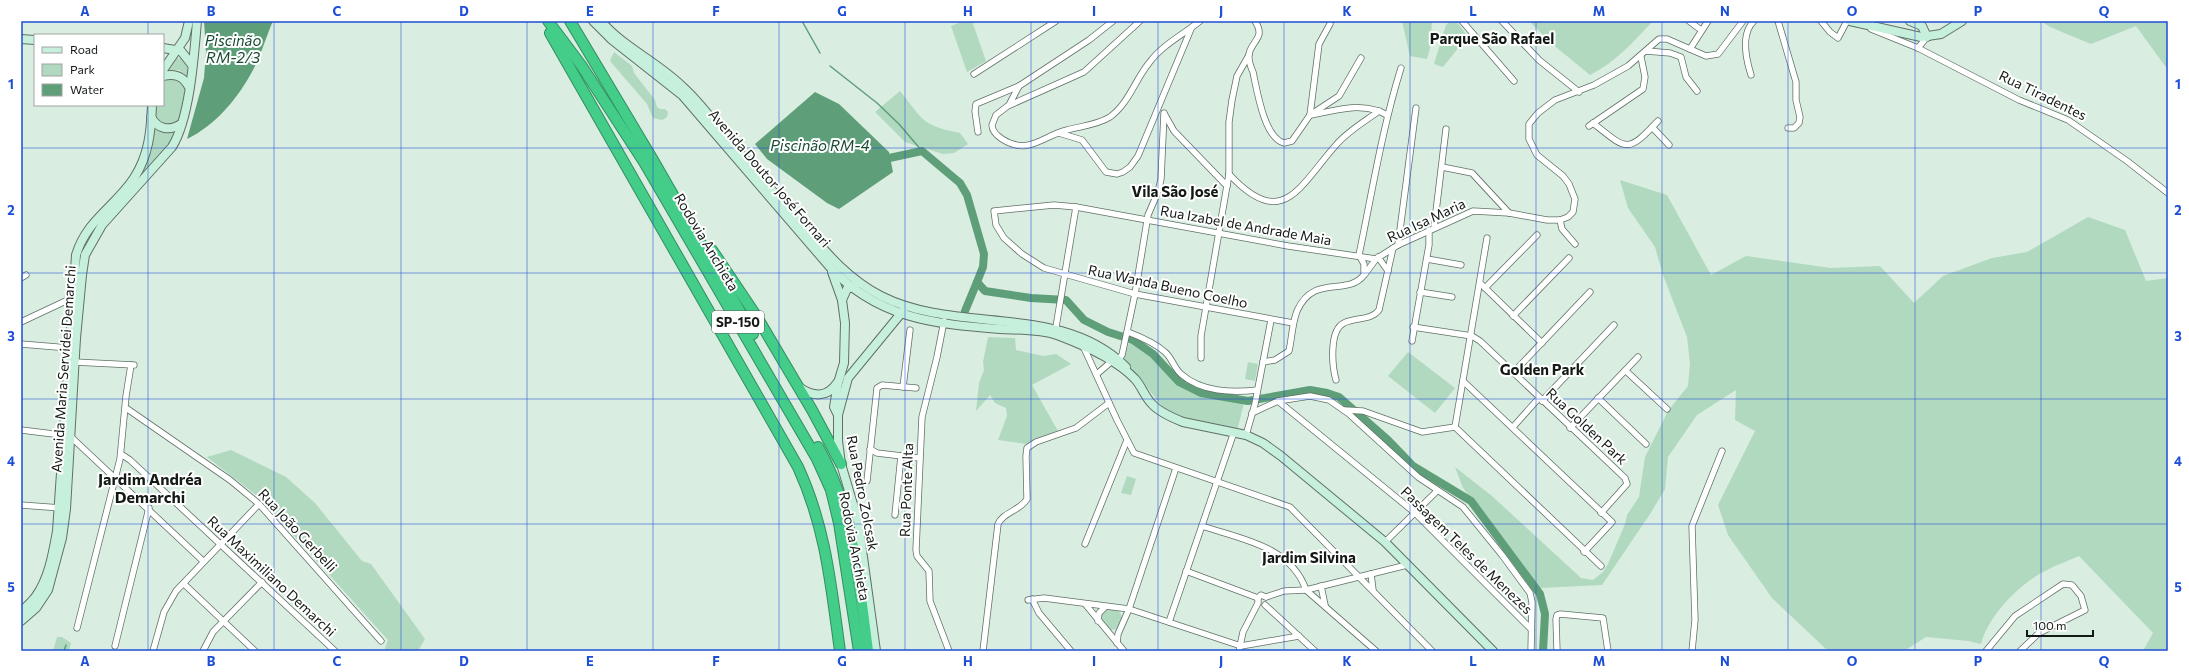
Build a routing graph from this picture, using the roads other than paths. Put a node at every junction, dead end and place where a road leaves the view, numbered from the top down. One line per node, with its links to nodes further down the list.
1 (189, 21): 35 (main road)
2 (197, 21): 40 (main road, Avenida Maria Servidei Demarchi)
3 (544, 21): 221 (highway, Rodovia Anchieta / SP-150)
4 (548, 21): 222 (highway, Rodovia Anchieta / SP-150)
5 (570, 21): 70 (highway, Rodovia Anchieta / SP-150)
6 (593, 21): 89 (main road, Avenida Doutor José Fornari)
7 (601, 21): 93 (main road, Avenida Doutor José Fornari)
8 (1056, 21): 43 (street)
9 (1113, 21): 47 (street)
10 (1140, 21): 52 (street)
11 (1200, 21): 27 (street)
12 (1255, 21): 37 (street)
13 (1462, 21): 46 (street)
14 (1502, 21): 50 (street)
15 (1689, 21): 28 (street)
16 (1708, 21): 28 (street)
17 (1743, 21): 34 (street)
18 (1754, 21): 44 (street)
19 (1778, 21): 63 (street)
20 (1822, 21): 21 (street)
21 (1847, 21)
22 (1850, 21): 26 (main road, Rua Tiradentes)
23 (1910, 21): 29 (main road)
24 (1962, 21): 29 (main road)
25 (1330, 24): 57 (street)
26 (1863, 25): 29 (main road, Rua Tiradentes); 33 (street, Rua Tiradentes)
27 (1191, 28): 51 (street); 66 (street)
28 (1701, 30): 34 (street)
29 (1927, 37): 33 (street)
30 (21, 40): 31 (main road)
31 (34, 40)
32 (164, 48): 35 (main road)
33 (1918, 48): 72 (street, Rua Tiradentes)
34 (1690, 49): 36 (street)
35 (177, 50): 40 (main road); 42 (main road)
36 (1646, 51): 38 (street); 49 (street)
37 (1248, 55): 57 (street); 69 (street)
38 (1641, 57): 50 (street); 62 (street)
39 (1360, 58): 57 (street)
40 (192, 65): 48 (main road, Avenida Maria Servidei Demarchi)
41 (1401, 68): 58 (street)
42 (164, 69)
43 (974, 74)
44 (1751, 75)
45 (164, 76): 48 (main road)
46 (1514, 81)
47 (1019, 86): 52 (street); 65 (street)
48 (189, 87): 61 (main road, Avenida Maria Servidei Demarchi)
49 (1697, 91)
50 (1579, 92): 77 (street)
51 (1161, 104): 56 (street); 66 (street)
52 (1010, 105): 66 (street)
53 (152, 106): 59 (main road, Avenida Maria Servidei Demarchi)
54 (1416, 108): 83 (street)
55 (1379, 111): 57 (street); 58 (street); 69 (street)
56 (1164, 113): 71 (street); 76 (street)
57 (1310, 115)
58 (1387, 115): 84 (street)
59 (151, 117): 61 (main road); 101 (main road, Avenida Maria Servidei Demarchi)
60 (1658, 121): 62 (street)
61 (181, 124): 121 (main road, Avenida Maria Servidei Demarchi)
62 (1652, 127): 67 (street)
63 (1788, 128)
64 (1446, 129): 68 (street)
65 (978, 132)
66 (1056, 133)
67 (1669, 145)
68 (1442, 167): 74 (street); 78 (street)
69 (1229, 174): 71 (street)
70 (667, 184): 136 (highway); 223 (highway, Rodovia Anchieta / SP-150)
71 (1227, 186): 79 (street)
72 (2168, 193)
73 (1076, 207): 75 (street, Rua Izabel de Andrade Maia); 76 (street, Rua Izabel de Andrade Maia); 91 (street)
74 (1509, 213): 77 (street, Rua Isa Maria); 78 (street, Rua Isa Maria)
75 (994, 214): 91 (street, Rua Wanda Bueno Coelho)
76 (1147, 220): 79 (street, Rua Izabel de Andrade Maia); 99 (street)
77 (1560, 220): 82 (street)
78 (1431, 229): 83 (street, Rua Isa Maria); 87 (street)
79 (1218, 233): 84 (street, Rua Izabel de Andrade Maia); 104 (street)
80 (1537, 234): 96 (street)
81 (1487, 238): 94 (street)
82 (1575, 244)
83 (1396, 246): 85 (street, Rua Isa Maria); 90 (street)
84 (1359, 255): 85 (street, Rua Izabel de Andrade Maia); 92 (street)
85 (1377, 258): 90 (street); 92 (street)
86 (1569, 258): 107 (street)
87 (1427, 260): 88 (street); 97 (street)
88 (1461, 265)
89 (829, 266): 95 (main road, Avenida Doutor José Fornari); 102 (main road)
90 (1388, 271): 133 (street)
91 (1064, 274): 99 (street, Rua Wanda Bueno Coelho); 115 (street)
92 (1364, 275): 111 (street)
93 (861, 284): 95 (main road); 103 (main road, Avenida Doutor José Fornari)
94 (1480, 284): 96 (street); 117 (street)
95 (850, 287): 102 (main road); 105 (main road, Avenida Doutor José Fornari)
96 (1485, 288): 107 (street)
97 (1420, 292): 100 (street); 113 (street)
98 (1590, 292): 119 (street)
99 (1135, 294): 104 (street, Rua Wanda Bueno Coelho); 116 (street)
100 (1452, 297)
101 (72, 298): 109 (street); 121 (main road, Avenida Maria Servidei Demarchi)
102 (842, 300): 128 (main road)
103 (907, 307): 105 (main road, Rua Pedro Zolcsak); 106 (main road, Avenida Doutor José Fornari)
104 (1206, 307): 108 (street, Rua Wanda Bueno Coelho); 124 (street)
105 (900, 314): 110 (main road, Avenida Doutor José Fornari); 129 (main road, Rua Pedro Zolcsak)
106 (944, 314): 110 (street); 115 (main road, Avenida Doutor José Fornari)
107 (1513, 316): 119 (street)
108 (1271, 320): 111 (street, Rua Wanda Bueno Coelho); 127 (street)
109 (21, 322)
110 (943, 323): 115 (main road, Avenida Doutor José Fornari); 164 (street, Rua Ponte Alta)
111 (1293, 323): 127 (street)
112 (1614, 325): 141 (street)
113 (1413, 327): 117 (street, Rua Golden Park); 118 (street)
114 (910, 330): 137 (street)
115 (1055, 331): 122 (main road); 125 (main road, Avenida Doutor José Fornari)
116 (1127, 333): 125 (street); 139 (street)
117 (1472, 336): 131 (street, Rua Golden Park); 134 (street)
118 (1412, 341)
119 (1542, 343): 131 (street)
120 (21, 344): 121 (street)
121 (72, 346): 126 (main road, Avenida Maria Servidei Demarchi); 155 (main road, Avenida Maria Servidei Demarchi)
122 (1084, 348): 125 (main road); 132 (street)
123 (1638, 357): 130 (street)
124 (1201, 358)
125 (1116, 360): 132 (street); 153 (main road, Avenida Doutor José Fornari)
126 (74, 362): 144 (street); 155 (main road, Avenida Maria Servidei Demarchi)
127 (1263, 362): 139 (street)
128 (844, 363): 129 (main road); 135 (main road)
129 (855, 367): 148 (main road, Rua Pedro Zolcsak)
130 (1626, 371): 140 (street); 145 (street)
131 (1513, 373): 141 (street, Rua Golden Park)
132 (1097, 374): 143 (street)
133 (1336, 380)
134 (1463, 380): 149 (street); 150 (street)
135 (838, 383): 136 (main road); 148 (main road)
136 (798, 386): 165 (highway)
137 (903, 387): 138 (street); 158 (street)
138 (916, 388)
139 (1257, 392): 147 (street)
140 (1598, 398): 151 (street); 157 (street)
141 (1540, 399): 149 (street); 151 (street, Rua Golden Park)
142 (1278, 401): 146 (street); 147 (street); 175 (street, Passagem Teles de Menezes)
143 (1109, 403): 156 (street); 226 (street)
144 (126, 408): 161 (street); 172 (street, Rua João Gerbelli)
145 (1667, 409)
146 (1347, 410): 150 (street); 170 (street)
147 (1252, 413): 154 (street)
148 (838, 415): 165 (main road, Rua Pedro Zolcsak)
149 (1513, 427): 176 (street)
150 (1455, 428): 182 (street)
151 (1570, 428): 176 (street, Rua Golden Park)
152 (21, 430): 155 (street)
153 (1234, 432): 154 (main road, Avenida Doutor José Fornari); 169 (street)
154 (1246, 434): 179 (main road, Avenida Doutor José Fornari)
155 (67, 435): 167 (street); 173 (main road, Avenida Maria Servidei Demarchi)
156 (1128, 440): 160 (street); 163 (street)
157 (1646, 444)
158 (870, 449): 162 (street); 168 (street)
159 (1722, 451): 236 (street)
160 (1134, 453): 163 (street); 166 (street)
161 (121, 454): 167 (street); 180 (street, Rua Maximiliano Demarchi)
162 (901, 456): 164 (street); 177 (street)
163 (1121, 457): 181 (street)
164 (919, 458): 225 (street, Rua Ponte Alta)
165 (841, 464): 224 (main road, Rua Pedro Zolcsak)
166 (1176, 468): 169 (street); 201 (street)
167 (115, 477): 174 (street); 209 (street)
168 (867, 481)
169 (1217, 482): 178 (street); 188 (street)
170 (1437, 491): 175 (street); 210 (street)
171 (21, 504): 173 (street)
172 (259, 504): 180 (street); 213 (street, Rua João Gerbelli)
173 (63, 508): 202 (main road, Avenida Maria Servidei Demarchi); 204 (main road, Avenida Maria Servidei Demarchi)
174 (149, 508): 183 (street); 215 (street)
175 (1414, 512): 179 (street); 210 (street, Passagem Teles de Menezes)
176 (1602, 514): 182 (street)
177 (895, 515)
178 (1202, 526): 186 (street); 192 (street)
179 (1385, 542): 184 (main road, Avenida Doutor José Fornari)
180 (220, 543): 183 (street); 189 (street, Rua Maximiliano Demarchi)
181 (1085, 544)
182 (1584, 552): 185 (street)
183 (203, 560): 190 (street)
184 (1408, 565): 187 (street); 232 (main road, Avenida Doutor José Fornari)
185 (1601, 566)
186 (1186, 572): 195 (street); 207 (street)
187 (1371, 574): 188 (street); 193 (street)
188 (1359, 577): 191 (street); 193 (street)
189 (262, 582): 205 (street); 220 (street, Rua Maximiliano Demarchi)
190 (184, 584): 205 (street); 217 (street)
191 (1321, 586): 192 (street); 198 (street)
192 (1306, 590): 194 (street); 198 (street)
193 (1373, 591): 231 (street)
194 (1266, 597): 195 (street); 196 (street)
195 (1258, 600): 196 (street); 216 (street)
196 (1265, 604): 212 (street)
197 (1086, 605): 199 (street); 206 (street); 227 (street)
198 (1325, 606): 230 (street)
199 (1105, 607): 200 (street); 206 (street)
200 (1119, 608): 201 (street); 203 (street)
201 (1129, 609): 203 (street); 207 (street)
202 (21, 612)
203 (1124, 620): 208 (street)
204 (21, 621)
205 (224, 621): 218 (street); 219 (street)
206 (1098, 621): 211 (street)
207 (1169, 622): 216 (street)
208 (1121, 627): 211 (street); 214 (street)
209 (77, 628)
210 (1531, 629): 233 (street)
211 (1105, 630): 214 (street)
212 (1299, 636): 216 (street); 229 (street)
213 (381, 641)
214 (1117, 644): 228 (street)
215 (115, 646)
216 (1240, 646)
217 (153, 651)
218 (203, 651)
219 (255, 651)
220 (335, 651)
221 (840, 651)
222 (859, 651)
223 (868, 651)
224 (876, 651)
225 (950, 651)
226 (983, 651)
227 (1071, 651)
228 (1124, 651)
229 (1315, 651)
230 (1376, 651)
231 (1432, 651)
232 (1493, 651)
233 (1531, 651)
234 (1557, 651): 235 (street)
235 (1608, 651)
236 (1692, 651)
237 (1986, 651): 238 (street)
238 (2020, 651)

